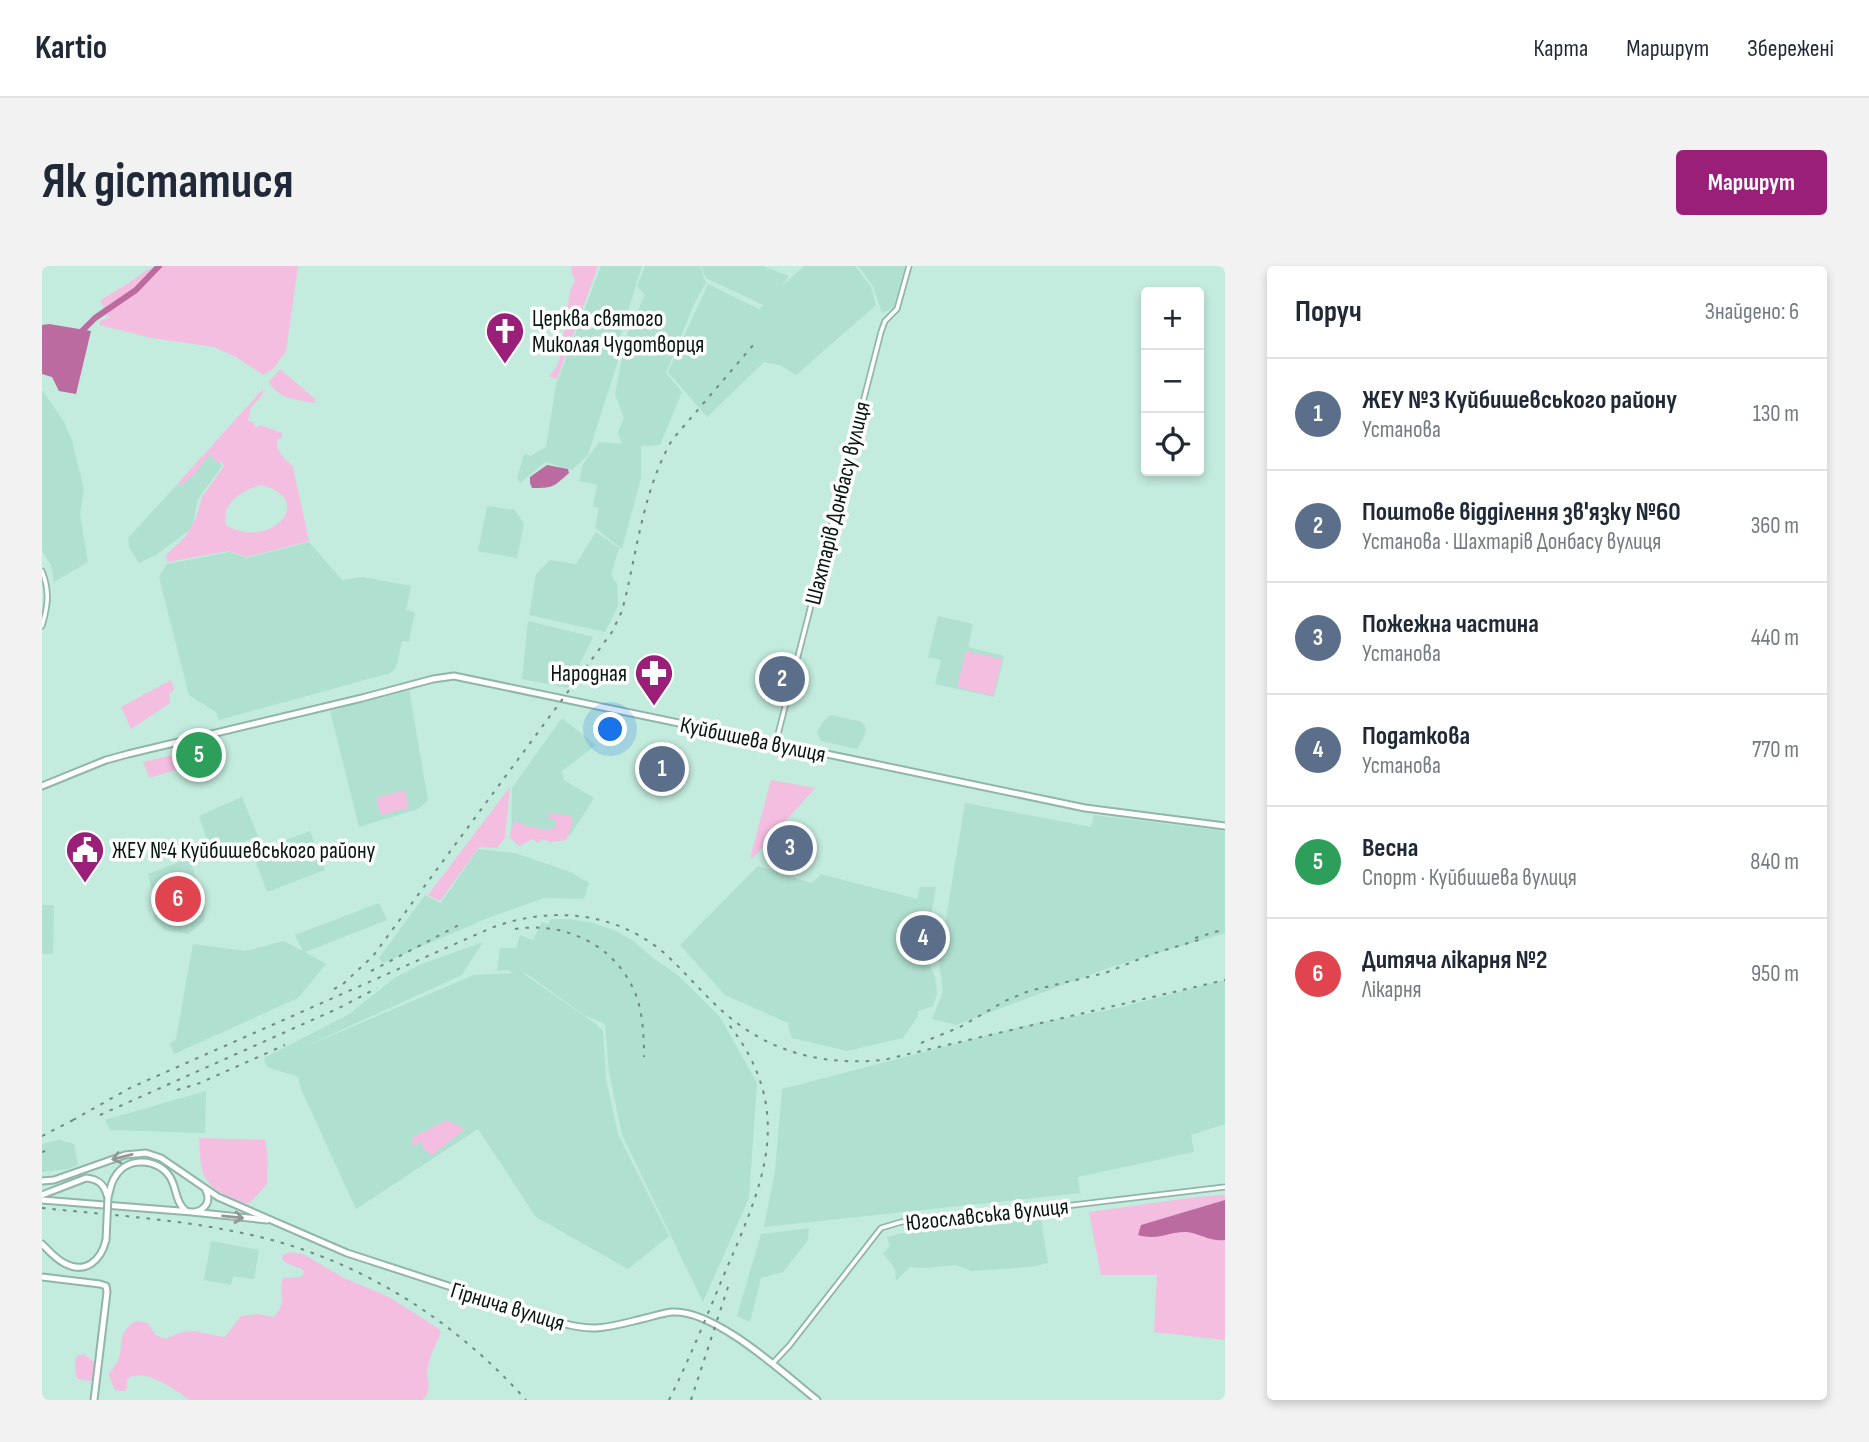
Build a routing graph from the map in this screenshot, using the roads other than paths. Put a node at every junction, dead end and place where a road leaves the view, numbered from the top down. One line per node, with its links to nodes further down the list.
1 (909, 266): 4 (street, Шахтарів Донбасу вулиця)
2 (42, 571): 3 (street)
3 (42, 626)
4 (776, 744): 5 (main road, Куйбишева вулиця); 6 (main road, Куйбишева вулиця)
5 (42, 786)
6 (1225, 826)
7 (42, 1181): 9 (main road, Гірнича вулиця, one-way to 7)
8 (1225, 1187): 16 (street, Югославська вулиця)
9 (204, 1188): 12 (main road); 13 (main road, Гірнича вулиця)
10 (42, 1197): 11 (main road); 12 (main road, Гірнича вулиця)
11 (108, 1197): 12 (main road); 14 (main road, bridge)
12 (190, 1212): 13 (main road, Гірнича вулиця, one-way to 13)
13 (273, 1221): 16 (main road, Гірнича вулиця)
14 (42, 1244)
15 (42, 1277): 17 (main road)
16 (772, 1365): 18 (main road, Гірнича вулиця)
17 (94, 1400)
18 (817, 1400)

